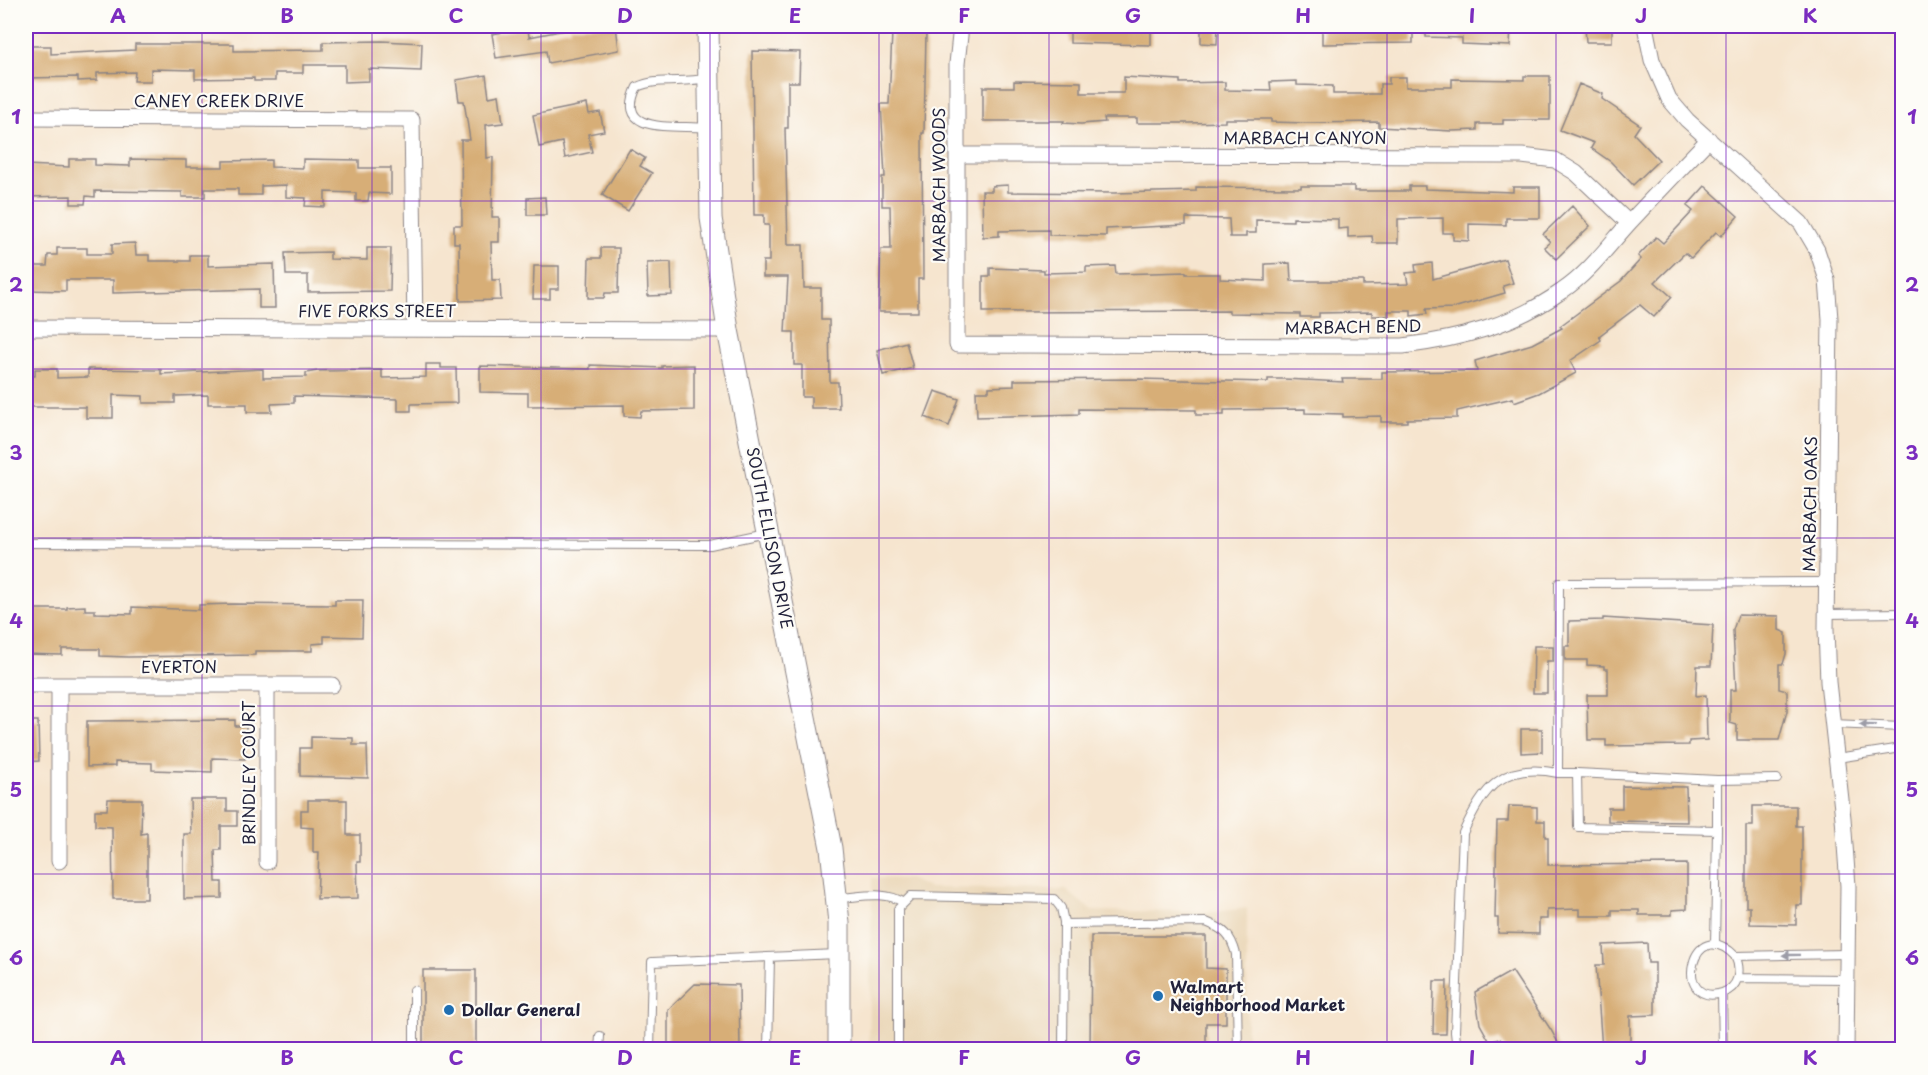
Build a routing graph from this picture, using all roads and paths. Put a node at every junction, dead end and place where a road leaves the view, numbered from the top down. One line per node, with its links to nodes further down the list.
1 (708, 26): 4 (street, SOUTH ELLISON DRIVE)
2 (961, 26): 8 (street, MARBACH WOODS)
3 (1645, 26): 7 (street, MARBACH OAKS)
4 (708, 78): 6 (street, SOUTH ELLISON DRIVE); 6 (lane)
5 (26, 118): 11 (street, CANEY CREEK DRIVE)
6 (708, 128): 12 (street, SOUTH ELLISON DRIVE)
7 (1709, 139): 9 (street, MARBACH BEND); 16 (street, MARBACH OAKS)
8 (957, 156): 9 (street, MARBACH CANYON); 13 (street, MARBACH WOODS)
9 (1629, 223): 13 (street, MARBACH BEND)
10 (26, 328): 11 (street, FIVE FORKS STREET)
11 (415, 329): 12 (street, FIVE FORKS STREET)
12 (728, 330): 14 (street, SOUTH ELLISON DRIVE)
13 (957, 345)
14 (769, 532): 15 (lane); 34 (street, SOUTH ELLISON DRIVE)
15 (26, 543)
16 (1827, 582): 17 (street, MARBACH OAKS); 27 (lane)
17 (1826, 614): 18 (lane); 23 (street, MARBACH OAKS)
18 (1902, 614)
19 (26, 685): 20 (street, EVERTON)
20 (59, 685): 21 (street, EVERTON); 32 (street)
21 (267, 685): 22 (street, EVERTON); 33 (street, BRINDLEY COURT)
22 (332, 685)
23 (1833, 724): 24 (lane, one-way to 23); 26 (street, MARBACH OAKS)
24 (1902, 727)
25 (1902, 748): 26 (lane)
26 (1837, 758): 39 (street, MARBACH OAKS)
27 (1558, 773): 28 (lane); 55 (lane)
28 (1577, 773): 30 (lane); 31 (lane)
29 (1777, 779): 30 (lane)
30 (1717, 780): 31 (lane)
31 (1717, 830): 37 (lane)
32 (59, 861)
33 (267, 862)
34 (836, 898): 35 (lane); 38 (street, SOUTH ELLISON DRIVE)
35 (904, 903): 36 (lane); 52 (lane)
36 (1064, 924): 53 (lane); 54 (lane)
37 (1715, 945): 40 (lane); 45 (lane)
38 (840, 954): 41 (lane); 51 (street, SOUTH ELLISON DRIVE)
39 (1847, 954): 40 (lane, one-way to 40); 43 (street, MARBACH OAKS)
40 (1735, 956): 42 (lane)
41 (770, 957): 49 (lane); 50 (lane)
42 (1738, 978): 43 (lane); 45 (lane)
43 (1847, 979): 57 (street, MARBACH OAKS)
44 (414, 990): 47 (lane)
45 (1722, 993): 56 (lane)
46 (600, 1036): 48 (lane)
47 (414, 1050)
48 (599, 1050)
49 (650, 1050)
50 (768, 1050)
51 (838, 1050)
52 (898, 1050)
53 (1063, 1050)
54 (1238, 1050)
55 (1457, 1050)
56 (1723, 1050)
57 (1846, 1050)

